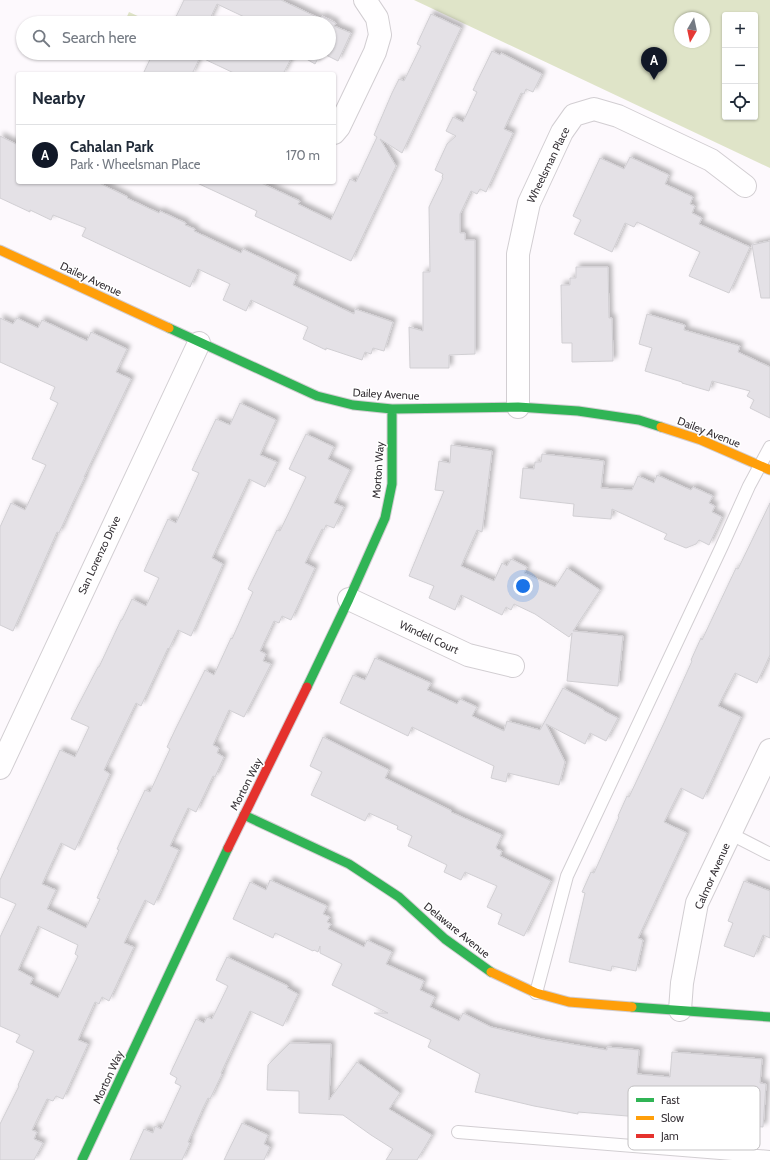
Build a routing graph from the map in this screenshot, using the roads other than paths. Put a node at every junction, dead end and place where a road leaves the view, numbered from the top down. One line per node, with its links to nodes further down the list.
1 (365, 0): 2 (street)
2 (336, 131)
3 (745, 186): 6 (street, Wheelsman Place)
4 (0, 250): 5 (street, Dailey Avenue)
5 (199, 343): 7 (street, Dailey Avenue); 13 (street, San Lorenzo Drive)
6 (518, 407): 7 (street, Dailey Avenue); 9 (street, Dailey Avenue)
7 (392, 409): 10 (street, Morton Way)
8 (770, 447): 9 (lane)
9 (766, 468): 17 (lane)
10 (349, 599): 11 (street, Windell Court); 14 (street, Morton Way)
11 (513, 666)
12 (770, 750): 15 (street, Calmor Avenue)
13 (0, 768)
14 (244, 815): 17 (street, Delaware Avenue); 24 (street, Morton Way)
15 (731, 834): 16 (lane); 18 (street, Calmor Avenue)
16 (770, 854)
17 (536, 993): 18 (street, Delaware Avenue)
18 (680, 1010): 19 (street, Delaware Avenue)
19 (770, 1017)
20 (458, 1132): 21 (lane)
21 (628, 1146)
22 (683, 1150): 23 (lane)
23 (770, 1157)
24 (82, 1160)

